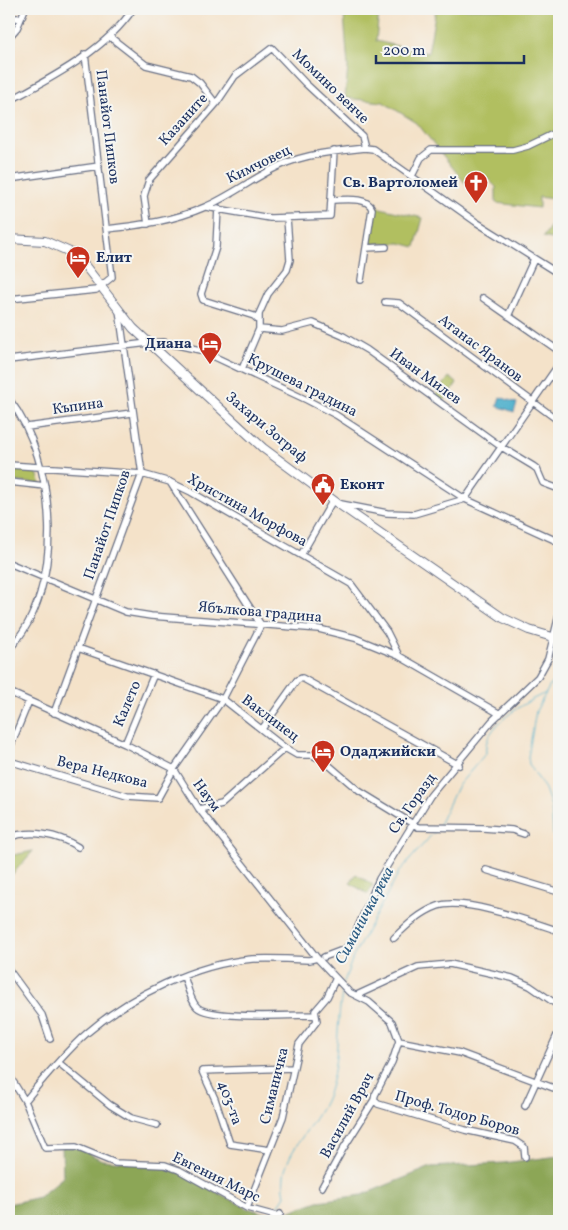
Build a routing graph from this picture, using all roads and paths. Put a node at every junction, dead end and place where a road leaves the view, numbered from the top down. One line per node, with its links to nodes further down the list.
1 (25, 9): 4 (street)
2 (133, 9): 6 (street)
3 (9, 18): 4 (street)
4 (21, 18): 5 (street)
5 (9, 37)
6 (110, 37): 8 (street); 10 (street)
7 (272, 48): 10 (street, Казаните); 12 (street, Момино венче)
8 (85, 54): 9 (street); 14 (street, Панайот Пипков)
9 (9, 101)
10 (216, 104): 21 (street, Казаните)
11 (559, 131): 15 (street)
12 (365, 148): 13 (street, Кимчовец); 15 (street)
13 (334, 151): 17 (street); 18 (street, Кимчовец)
14 (98, 166): 16 (street); 22 (street, Панайот Пипков)
15 (412, 176): 26 (street)
16 (9, 180)
17 (331, 200): 20 (street); 25 (street)
18 (206, 207): 19 (street); 21 (street, Кимчовец)
19 (218, 208): 20 (street); 35 (street)
20 (287, 218): 35 (street)
21 (148, 224): 22 (street, Кимчовец)
22 (108, 229): 29 (street, Панайот Пипков)
23 (9, 239): 29 (street, Захари Зограф)
24 (386, 247): 25 (street)
25 (366, 248): 28 (street)
26 (534, 259): 27 (street); 34 (street)
27 (559, 274)
28 (360, 280)
29 (102, 287): 31 (street); 33 (street, Захари Зограф)
30 (483, 298): 34 (street)
31 (9, 299)
32 (385, 302): 44 (street, Атанас Яранов)
33 (119, 309): 37 (street, Захари Зограф); 38 (street, Панайот Пипков)
34 (508, 316): 39 (street)
35 (258, 320): 36 (street)
36 (260, 329): 42 (street); 48 (street, Иван Милев)
37 (148, 343): 38 (street, Крушева градина); 42 (street, Крушева градина); 57 (street, Захари Зограф)
38 (123, 346): 40 (street, Крушева градина); 45 (street, Панайот Пипков)
39 (559, 351)
40 (9, 360)
41 (559, 364): 44 (street)
42 (242, 369): 56 (street, Крушева градина)
43 (9, 399): 47 (street)
44 (531, 402): 46 (street, Атанас Яранов); 48 (street)
45 (132, 413): 47 (street, Къпина); 51 (street, Панайот Пипков)
46 (559, 421)
47 (27, 427): 50 (street)
48 (500, 446): 55 (street, Иван Милев); 56 (street)
49 (9, 465): 50 (street, Христина Морфова)
50 (39, 468): 51 (street, Христина Морфова); 54 (street)
51 (142, 474): 53 (street, Христина Морфова); 62 (street, Панайот Пипков)
52 (9, 482): 54 (street)
53 (170, 482): 59 (street, Христина Морфова); 64 (street)
54 (45, 486): 61 (street)
55 (559, 488)
56 (465, 499): 57 (street); 58 (street, Крушева градина)
57 (335, 501): 59 (street); 65 (street, Захари Зограф)
58 (559, 542)
59 (301, 555): 68 (street, Христина Морфова)
60 (9, 563): 61 (street, Ябълкова градина)
61 (43, 578): 62 (street, Ябълкова градина); 67 (street)
62 (95, 600): 64 (street, Ябълкова градина); 66 (street, Панайот Пипков)
63 (559, 616): 65 (street, Св. Горазд)
64 (261, 625): 68 (street, Ябълкова градина); 71 (street, Вера Недкова)
65 (557, 638): 74 (street, Св. Горазд)
66 (78, 648): 69 (street, Ваклинец); 73 (street, Панайот Пипков)
67 (9, 649)
68 (399, 656): 74 (street, Ябълкова градина)
69 (154, 674): 71 (street, Ваклинец); 76 (street, Калето)
70 (9, 692): 72 (street)
71 (223, 699): 75 (street, Ваклинец); 81 (street, Вера Недкова)
72 (29, 701): 73 (street); 78 (street)
73 (54, 713): 76 (street)
74 (500, 714): 80 (street, Св. Горазд)
75 (262, 729): 77 (street, Ваклинец); 80 (street)
76 (125, 744): 81 (street)
77 (286, 748): 82 (street); 83 (street, Ваклинец)
78 (9, 750)
79 (9, 761): 81 (street, Вера Недкова)
80 (459, 765): 83 (street, Св. Горазд)
81 (174, 769): 82 (street, Наум)
82 (199, 809): 91 (street, Наум)
83 (413, 824): 84 (street, Ваклинец); 91 (street, Св. Горазд)
84 (524, 834)
85 (9, 837): 86 (street)
86 (78, 847)
87 (486, 870): 88 (street)
88 (559, 892)
89 (559, 931): 90 (street)
90 (394, 938)
91 (320, 957): 93 (street, Св. Горазд); 94 (street, Наум)
92 (9, 970): 99 (street)
93 (184, 976): 97 (street); 101 (street, Св. Горазд)
94 (336, 978): 95 (street, Наум); 97 (street, Симаничка)
95 (357, 995): 96 (street); 100 (street)
96 (559, 1006)
97 (315, 1015): 102 (street, Симаничка)
98 (559, 1031): 104 (street)
99 (50, 1038)
100 (399, 1042): 104 (street); 107 (street, Василий Врач)
101 (59, 1062): 106 (street, Св. Горазд); 109 (street)
102 (294, 1068): 110 (street, Симаничка); 110 (street, 403-та)
103 (9, 1075): 106 (street, Евгения Марс)
104 (538, 1082): 105 (street); 108 (street)
105 (559, 1090)
106 (25, 1100): 113 (street, Евгения Марс)
107 (374, 1100): 111 (street, Проф. Тодор Боров); 112 (street, Василий Врач)
108 (525, 1106)
109 (157, 1125)
110 (270, 1150): 113 (street, Симаничка)
111 (525, 1157)
112 (322, 1187)
113 (247, 1208): 114 (street, Евгения Марс)
114 (278, 1215)

